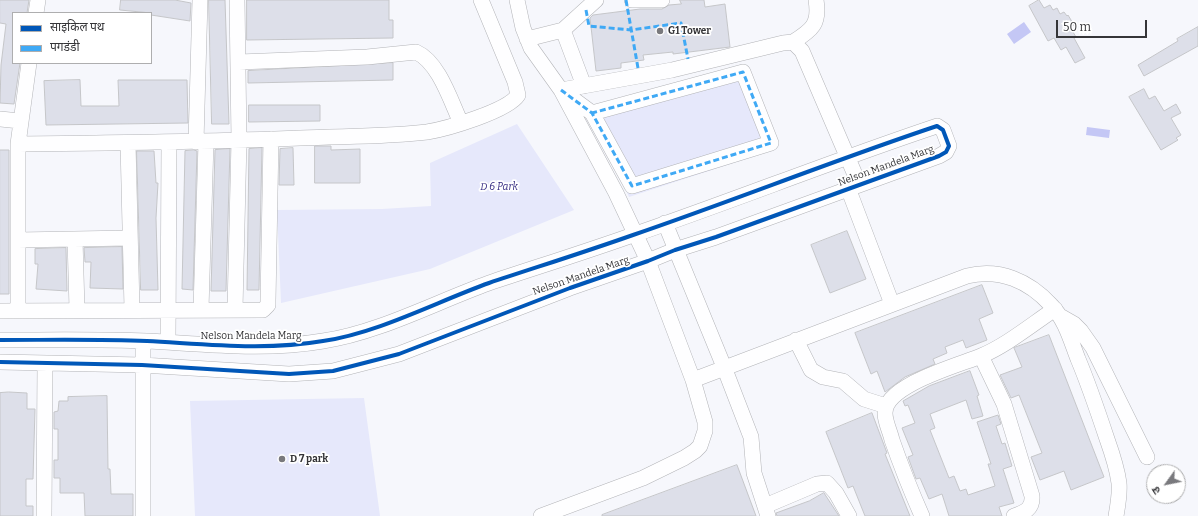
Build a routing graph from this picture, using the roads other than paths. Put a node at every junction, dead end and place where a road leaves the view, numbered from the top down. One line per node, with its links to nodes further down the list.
1 (38, 0): 10 (street)
2 (200, 0): 24 (street)
3 (237, 0): 14 (street)
4 (481, 0): 21 (street)
5 (517, 0): 12 (street)
6 (596, 0): 11 (street)
7 (632, 0): 8 (street)
8 (662, 0)
9 (816, 0): 13 (street)
10 (36, 12)
11 (563, 30): 12 (street); 16 (street)
12 (527, 39): 17 (street)
13 (793, 42): 16 (street); 28 (street)
14 (239, 62): 21 (street); 23 (street)
15 (29, 64): 20 (street)
16 (584, 86): 17 (street)
17 (561, 90): 18 (street); 31 (street)
18 (592, 113): 18 (street)
19 (0, 119): 20 (street)
20 (20, 120): 27 (street)
21 (461, 123): 22 (street)
22 (271, 139): 23 (street); 43 (street)
23 (239, 140): 24 (street); 43 (street)
24 (201, 142): 26 (street); 41 (street)
25 (128, 143): 26 (street); 27 (street); 32 (street)
26 (169, 143): 40 (street)
27 (18, 144): 34 (street)
28 (847, 156): 29 (street); 29 (street, Nelson Mandela Marg); 30 (street, Nelson Mandela Marg)
29 (853, 186): 35 (street, Nelson Mandela Marg); 37 (street)
30 (665, 223): 31 (street, Nelson Mandela Marg); 35 (street)
31 (635, 235): 36 (street); 49 (street, Nelson Mandela Marg)
32 (130, 238): 33 (street); 39 (street)
33 (75, 239): 34 (street); 38 (street)
34 (18, 240): 42 (street)
35 (675, 250): 36 (street, Nelson Mandela Marg); 54 (street)
36 (648, 261): 53 (street, Nelson Mandela Marg); 55 (street)
37 (892, 304): 45 (street); 47 (street)
38 (77, 309): 39 (street); 42 (street)
39 (132, 309): 40 (street)
40 (169, 309): 41 (street); 49 (street)
41 (201, 309): 43 (street)
42 (18, 310): 44 (street)
43 (235, 310)
44 (0, 311)
45 (1058, 312): 50 (street); 57 (street); 65 (street)
46 (0, 340): 48 (street, Nelson Mandela Marg)
47 (796, 340): 54 (street); 56 (street)
48 (143, 341): 49 (street, Nelson Mandela Marg); 53 (street)
49 (168, 342)
50 (981, 356): 56 (street); 64 (street)
51 (0, 362): 52 (street, Nelson Mandela Marg)
52 (45, 363): 53 (street, Nelson Mandela Marg); 59 (street)
53 (142, 365): 60 (street)
54 (724, 367): 55 (street); 58 (street)
55 (693, 380): 61 (street)
56 (886, 406): 63 (street)
57 (1147, 457)
58 (766, 511): 62 (street)
59 (44, 516)
60 (143, 516)
61 (541, 516)
62 (849, 516)
63 (922, 516)
64 (1014, 516)
65 (1116, 516)

